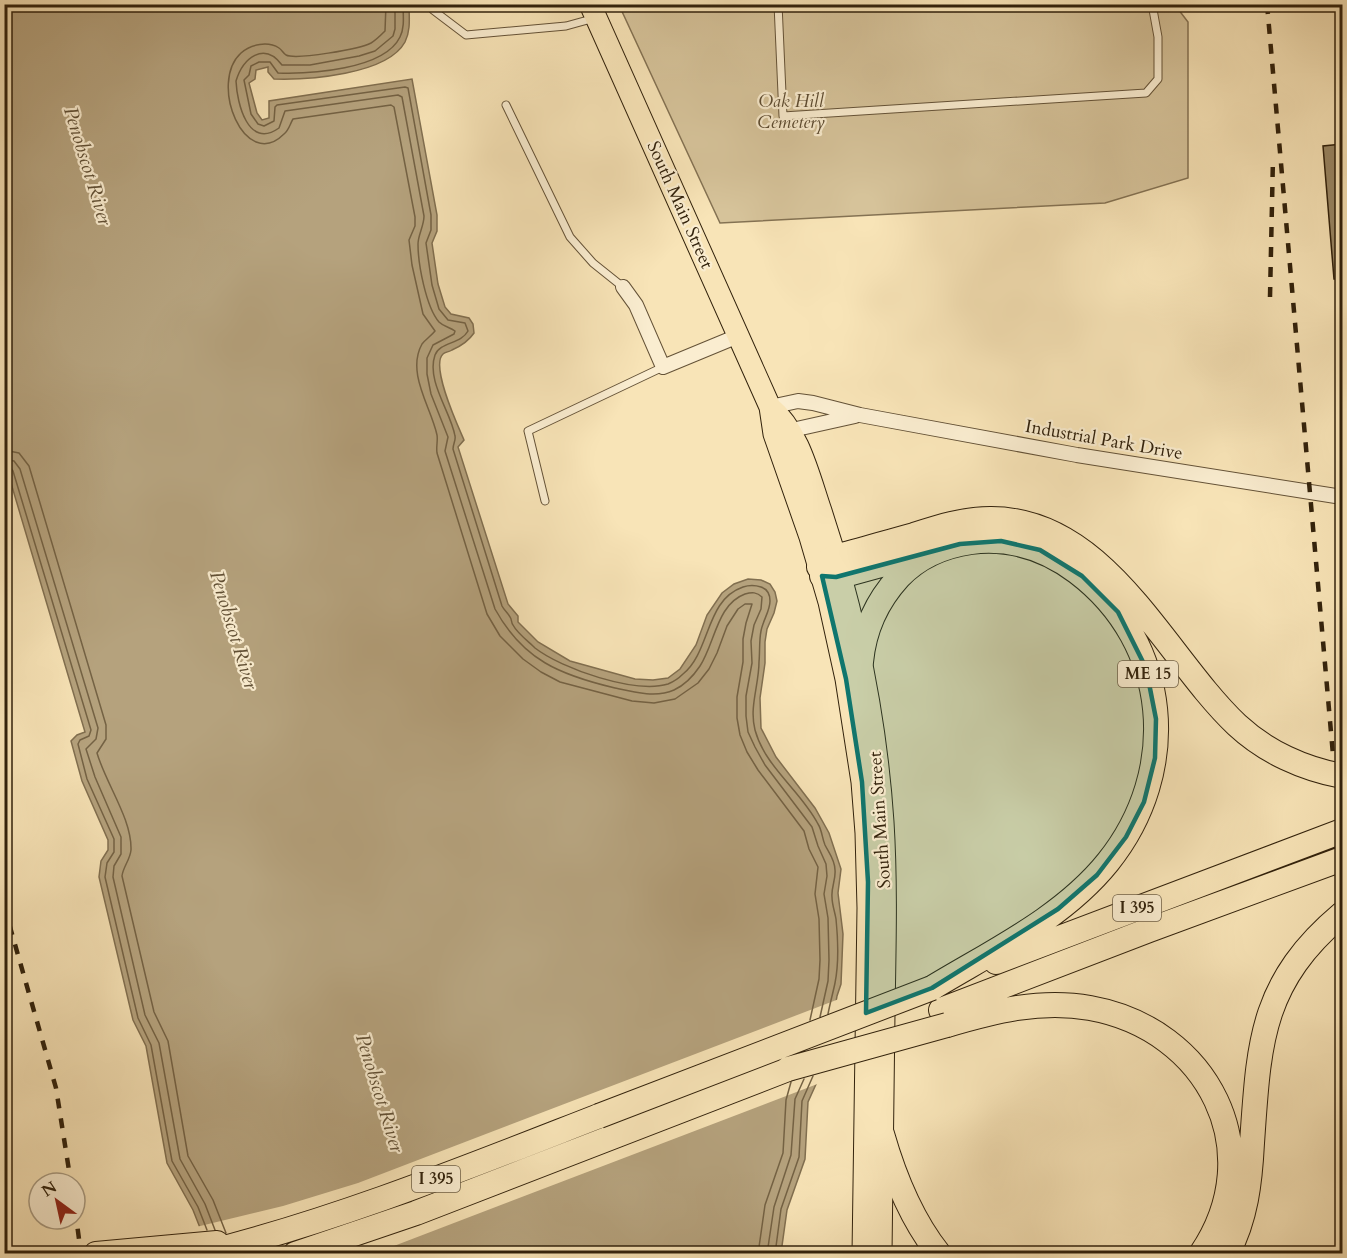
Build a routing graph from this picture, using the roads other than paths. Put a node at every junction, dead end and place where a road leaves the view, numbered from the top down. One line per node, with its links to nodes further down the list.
1 (431, 4): 4 (lane)
2 (778, 4): 3 (lane)
3 (1152, 4)
4 (593, 11): 7 (main road, South Main Street)
5 (506, 105): 6 (lane)
6 (623, 286): 8 (street)
7 (738, 336): 8 (street); 9 (main road, South Main Street)
8 (663, 367): 13 (lane)
9 (770, 406): 10 (street, Industrial Park Drive); 11 (main road, South Main Street)
10 (860, 415): 11 (street, Industrial Park Drive); 12 (street, Industrial Park Drive)
11 (782, 432): 15 (main road, South Main Street)
12 (1342, 496)
13 (545, 501)
14 (944, 547): 15 (highway); 16 (highway, ME 15); 21 (highway, ME 15)
15 (829, 569): 16 (main road, South Main Street); 17 (highway); 30 (main road, South Main Street)
16 (861, 662): 23 (main road, South Main Street / ME 15)
17 (1342, 776)
18 (1342, 831): 21 (highway, I 395)
19 (1342, 859): 22 (highway, I 395)
20 (1342, 914): 34 (highway)
21 (932, 988): 25 (highway, I 395, bridge)
22 (944, 1017): 24 (highway, I 395, bridge); 33 (highway)
23 (882, 1134): 31 (main road, South Main Street / ME 15); 32 (highway)
24 (416, 1213): 28 (highway, I 395); 29 (highway)
25 (270, 1235): 26 (highway); 27 (highway, I 395)
26 (96, 1254)
27 (201, 1254)
28 (295, 1254)
29 (326, 1254)
30 (863, 1254)
31 (881, 1254)
32 (939, 1254)
33 (1201, 1254)
34 (1227, 1254)

